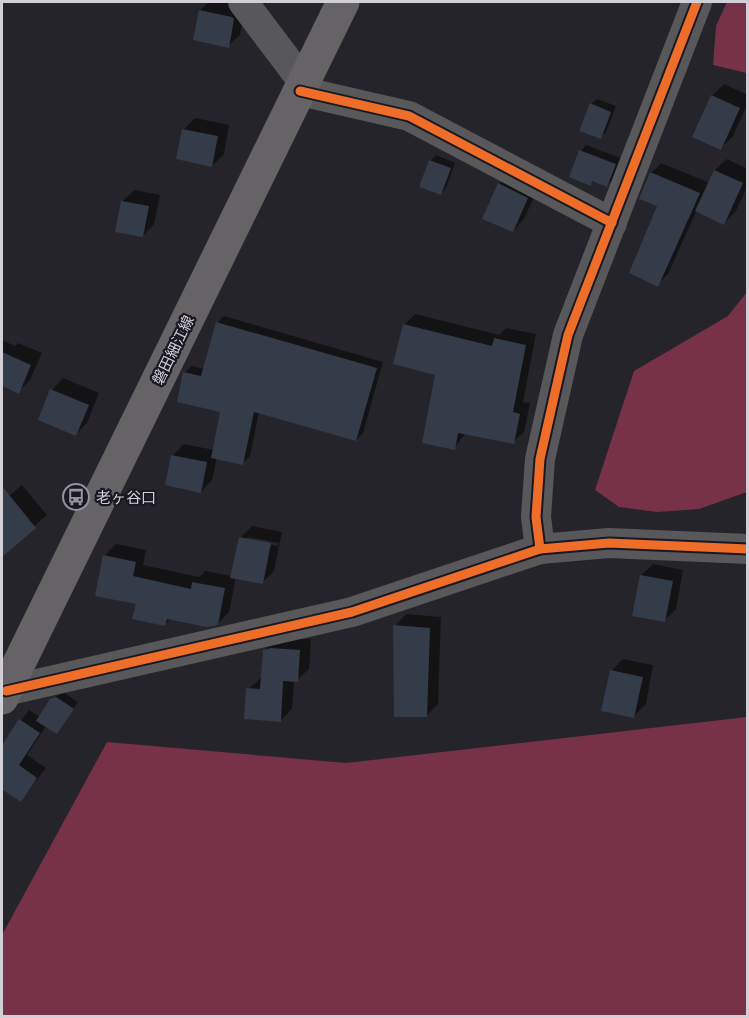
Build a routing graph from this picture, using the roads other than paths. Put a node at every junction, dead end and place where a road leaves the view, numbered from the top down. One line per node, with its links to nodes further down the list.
1 (243, 2): 4 (street)
2 (343, 2): 4 (main road, 磐田細江線)
3 (697, 2): 5 (street)
4 (302, 87): 5 (street); 8 (main road, 磐田細江線)
5 (612, 223): 6 (street)
6 (540, 549): 7 (street); 8 (street)
7 (747, 549)
8 (4, 695)

